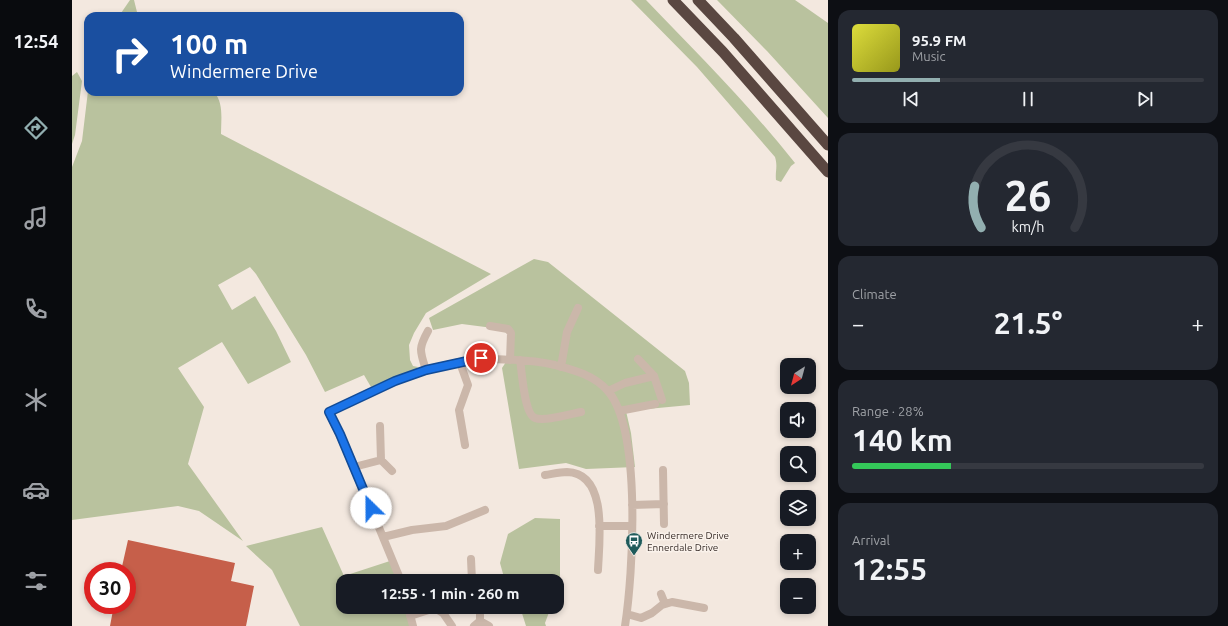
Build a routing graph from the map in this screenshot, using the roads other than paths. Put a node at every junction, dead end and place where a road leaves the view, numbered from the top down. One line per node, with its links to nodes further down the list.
1 (673, 0): 4 (highway)
2 (698, 0): 3 (highway)
3 (828, 145)
4 (828, 172)
5 (578, 308): 12 (street)
6 (490, 326): 9 (street)
7 (428, 331): 13 (street)
8 (638, 359): 14 (street)
9 (510, 360): 10 (street); 11 (street)
10 (520, 360): 12 (street); 17 (street)
11 (460, 363): 13 (street); 19 (street)
12 (561, 367): 15 (street)
13 (426, 370): 21 (street)
14 (654, 376): 15 (street); 16 (street)
15 (608, 391): 16 (street)
16 (619, 411): 26 (street)
17 (581, 412)
18 (380, 426): 20 (street)
19 (465, 445)
20 (381, 460): 21 (street); 23 (street)
21 (354, 467): 31 (street)
22 (663, 470): 25 (street)
23 (392, 471)
24 (545, 475): 29 (street)
25 (664, 504): 26 (street); 28 (street)
26 (632, 505): 30 (street)
27 (485, 510): 31 (street)
28 (664, 524)
29 (599, 526): 30 (street); 33 (street)
30 (631, 526): 41 (street)
31 (383, 537): 34 (street)
32 (471, 559): 35 (street)
33 (598, 570)
34 (398, 574)
35 (472, 574)
36 (661, 594): 37 (street)
37 (665, 604): 38 (street); 41 (street)
38 (704, 608)
39 (416, 614): 42 (street)
40 (443, 614): 45 (street)
41 (627, 614): 47 (street)
42 (410, 616): 44 (street)
43 (477, 623): 46 (street)
44 (412, 626)
45 (452, 626)
46 (489, 626)
47 (625, 626)

